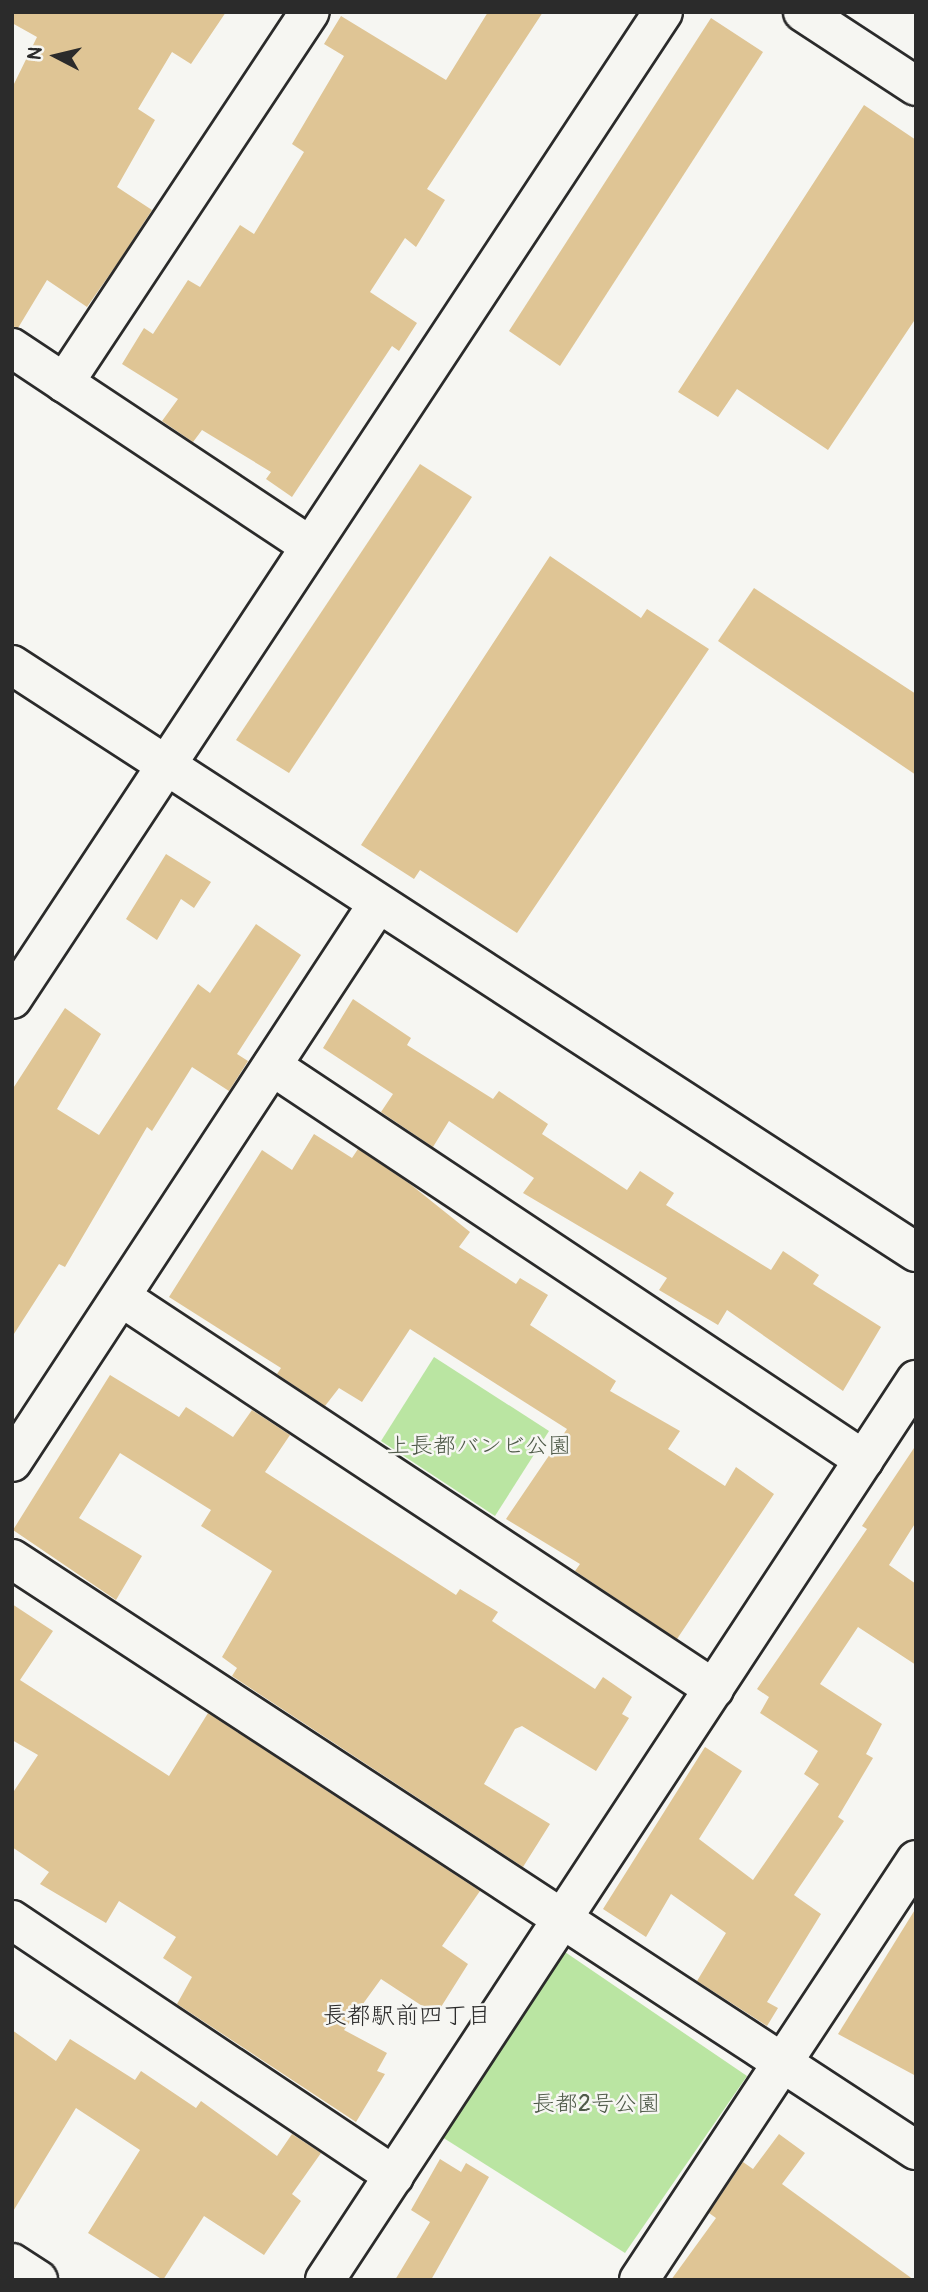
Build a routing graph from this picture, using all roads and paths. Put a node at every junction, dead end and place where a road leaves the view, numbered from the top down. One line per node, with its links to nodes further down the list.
1 (310, 12): 6 (street)
2 (663, 12): 7 (street)
3 (803, 12): 4 (street)
4 (916, 86)
5 (12, 348): 6 (street)
6 (64, 383): 7 (street)
7 (310, 546): 9 (street)
8 (12, 665): 9 (street)
9 (167, 766): 10 (street); 11 (street)
10 (377, 905): 12 (street); 13 (street)
11 (12, 999)
12 (272, 1066): 14 (street); 16 (street)
13 (916, 1252)
14 (121, 1297): 17 (street); 19 (street)
15 (916, 1380): 16 (street)
16 (864, 1460): 19 (street)
17 (12, 1462)
18 (12, 1559): 22 (street)
19 (714, 1689): 22 (street)
20 (916, 1860): 23 (street)
21 (12, 1920): 25 (street)
22 (564, 1920): 23 (street); 25 (street)
23 (786, 2065): 24 (street); 29 (street)
24 (916, 2150)
25 (394, 2176): 28 (street)
26 (12, 2263): 27 (street)
27 (38, 2280)
28 (325, 2280)
29 (639, 2280)

